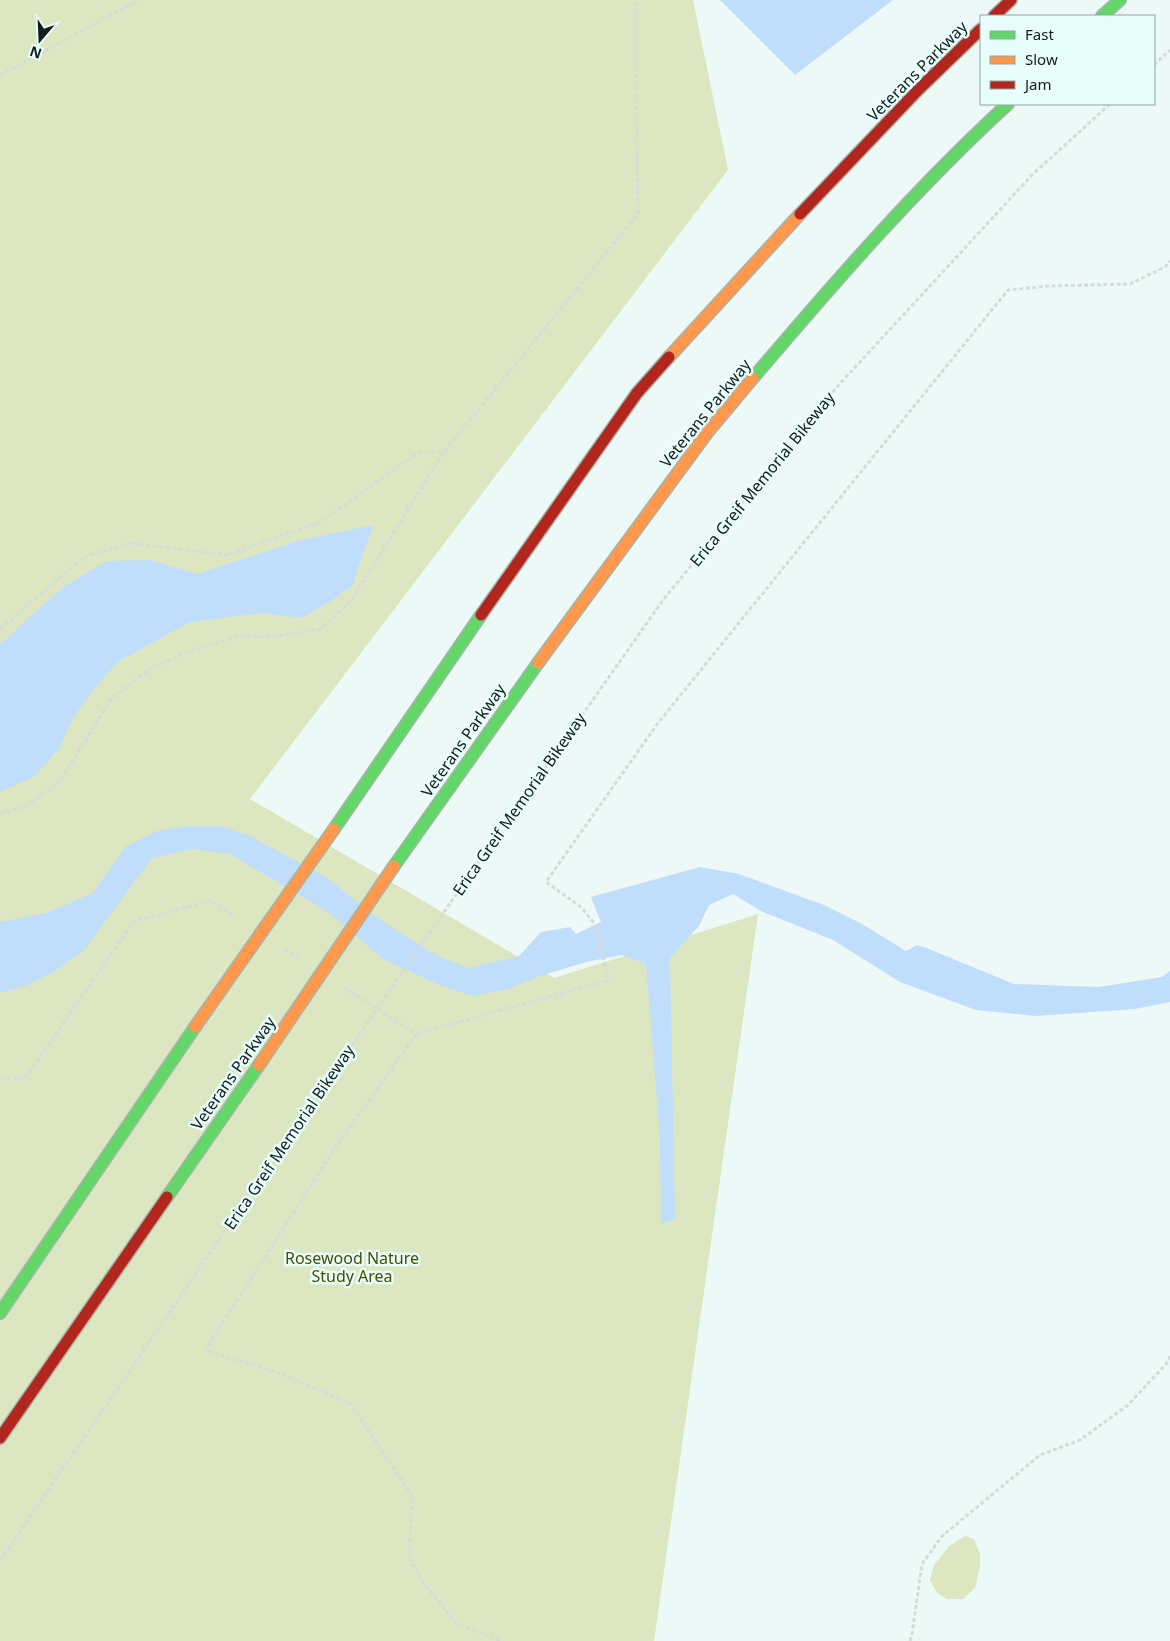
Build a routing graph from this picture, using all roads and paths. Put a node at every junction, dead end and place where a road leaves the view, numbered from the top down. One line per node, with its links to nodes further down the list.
1 (139, 0): 10 (path)
2 (635, 0): 14 (path)
3 (1011, 0): 5 (main road)
4 (1120, 0): 6 (main road)
5 (995, 15)
6 (1103, 15)
7 (980, 30): 23 (main road, Veterans Parkway, bridge)
8 (1170, 50): 9 (path)
9 (1155, 64)
10 (0, 75)
11 (1007, 105): 25 (main road, Veterans Parkway, bridge)
12 (1109, 105): 26 (path, Erica Greif Memorial Bikeway, bridge)
13 (1170, 261): 21 (path)
14 (444, 452): 15 (path); 16 (path)
15 (0, 629)
16 (0, 814)
17 (243, 922): 22 (path)
18 (284, 949): 19 (path)
19 (301, 959)
20 (342, 986): 21 (path)
21 (416, 1034): 27 (path)
22 (0, 1078)
23 (0, 1313)
24 (1170, 1356): 28 (path)
25 (0, 1438)
26 (0, 1561)
27 (502, 1641)
28 (910, 1641)

